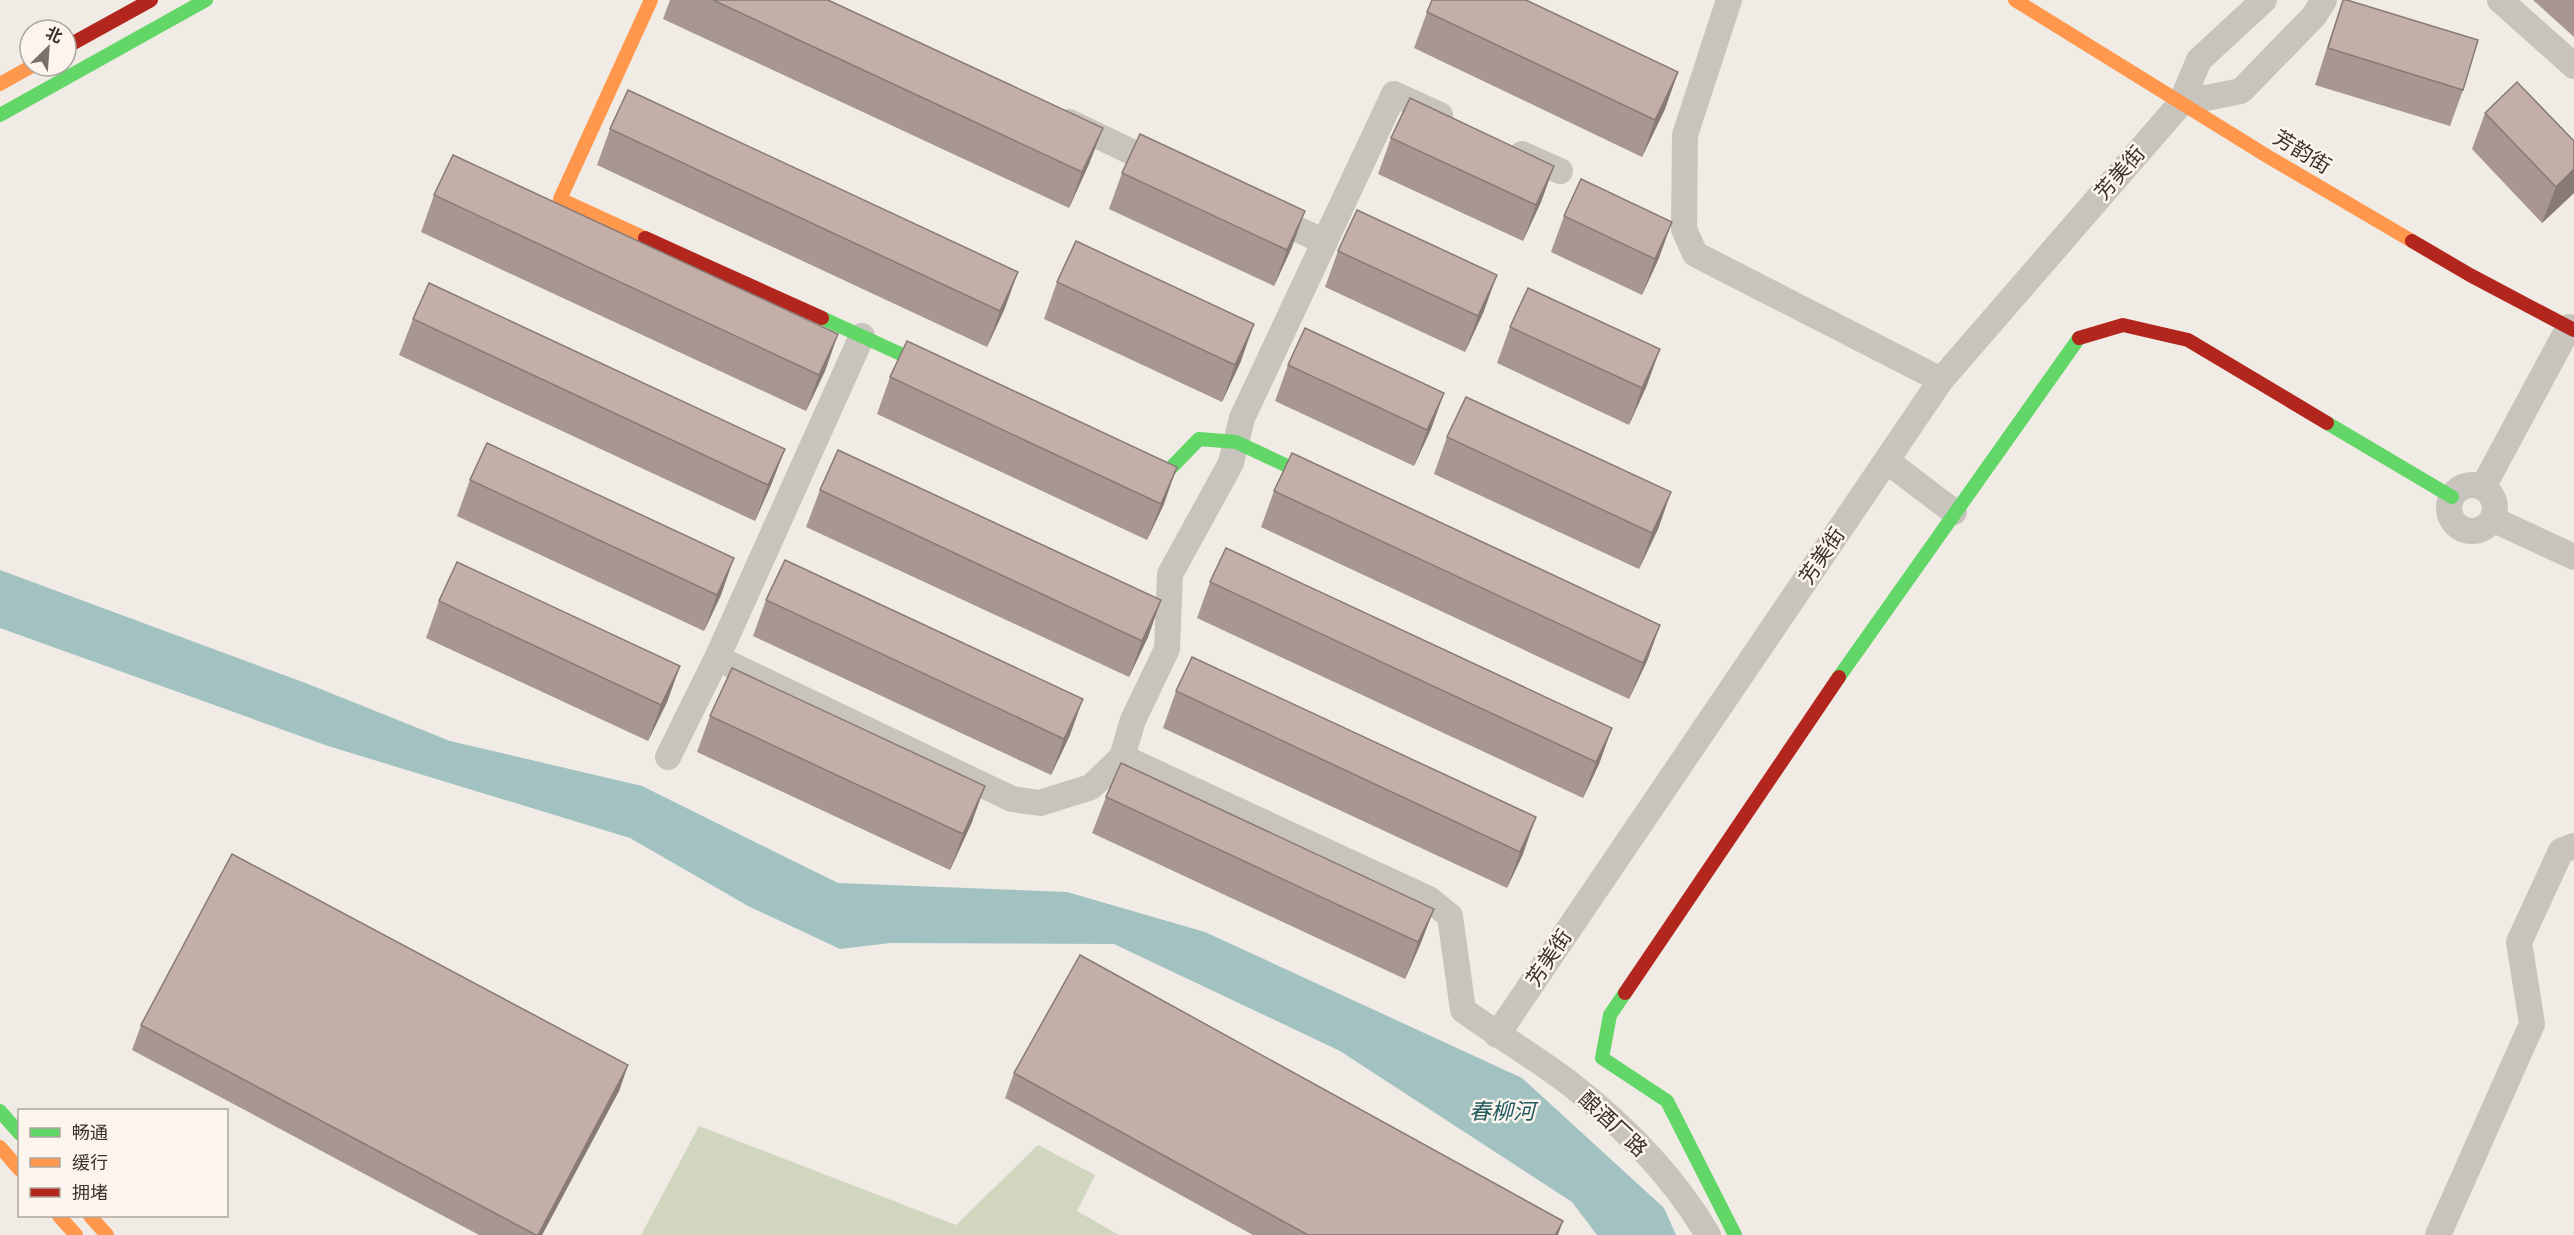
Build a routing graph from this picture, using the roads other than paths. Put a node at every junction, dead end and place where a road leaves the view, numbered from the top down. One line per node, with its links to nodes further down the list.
1 (151, 0): 9 (street)
2 (206, 0): 15 (street)
3 (651, 0): 23 (street)
4 (1729, 0): 25 (street)
5 (2015, 0): 13 (street, 芳韵街)
6 (2264, 0): 13 (street, 芳美街)
7 (2324, 0): 13 (street)
8 (2500, 0): 10 (street)
9 (78, 40)
10 (2574, 66)
11 (18, 74): 12 (street)
12 (0, 84)
13 (2181, 103): 22 (street, 芳韵街); 25 (street, 芳美街)
14 (1045, 111): 19 (street)
15 (0, 115)
16 (1456, 123): 21 (street)
17 (1498, 142): 18 (street)
18 (1560, 171)
19 (1185, 176)
20 (1249, 207): 21 (street)
21 (1325, 242): 26 (street)
22 (2571, 328): 29 (street)
23 (861, 336): 24 (street); 35 (street)
24 (948, 376)
25 (1941, 380): 28 (street, 芳美街)
26 (1236, 442): 27 (street); 30 (street); 37 (street)
27 (1122, 454)
28 (1887, 461): 32 (street); 39 (street, 芳美街)
29 (2483, 488): 31 (street); 33 (street)
30 (1344, 492)
31 (2452, 497): 32 (street); 33 (street)
32 (1954, 512): 49 (street)
33 (2492, 519): 34 (street)
34 (2574, 557)
35 (717, 658): 36 (street); 37 (street)
36 (668, 757)
37 (1122, 757): 39 (street, 酿酒厂路)
38 (2574, 846): 50 (street)
39 (1497, 1035): 48 (street, 酿酒厂路)
40 (0, 1111): 41 (street)
41 (18, 1132)
42 (0, 1147): 43 (street)
43 (18, 1168)
44 (61, 1217): 46 (street)
45 (92, 1217): 47 (street)
46 (76, 1235)
47 (107, 1235)
48 (1708, 1235)
49 (1735, 1235)
50 (2438, 1235)

